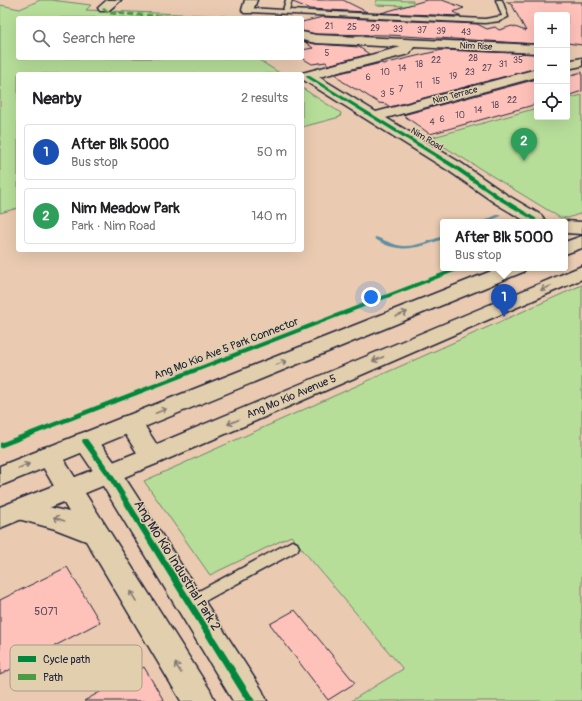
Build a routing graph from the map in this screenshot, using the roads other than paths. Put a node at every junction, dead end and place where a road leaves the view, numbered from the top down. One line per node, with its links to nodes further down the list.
1 (115, 0): 5 (street)
2 (289, 0): 6 (lane)
3 (498, 0): 6 (lane)
4 (250, 5): 6 (lane)
5 (104, 8)
6 (285, 12)
7 (304, 36): 8 (street, Nim Rise)
8 (416, 43): 9 (street, Nim Rise); 13 (street, Nim Road)
9 (534, 49)
10 (582, 62): 11 (street)
11 (570, 65)
12 (534, 75): 13 (street, Nim Terrace)
13 (373, 117): 14 (street, Nim Road)
14 (536, 219)
15 (568, 227): 16 (street)
16 (582, 228)
17 (582, 242): 18 (street)
18 (568, 247)
19 (509, 271): 21 (street, one-way to 19)
20 (582, 272): 24 (street, Ang Mo Kio Avenue 5, one-way to 24)
21 (130, 424): 22 (street); 24 (street)
22 (85, 441): 23 (street); 25 (street, Ang Mo Kio Industrial Park 2)
23 (48, 455): 26 (street, one-way to 23); 27 (street)
24 (152, 456): 25 (street, Ang Mo Kio Avenue 5)
25 (109, 474): 27 (street, Ang Mo Kio Avenue 5); 31 (street, Ang Mo Kio Industrial Park 2)
26 (0, 476)
27 (70, 490): 28 (street, Ang Mo Kio Avenue 5); 29 (street)
28 (10, 514): 29 (street, one-way to 28)
29 (96, 533): 32 (street, one-way to 29)
30 (292, 547): 31 (lane)
31 (189, 603): 33 (street, Ang Mo Kio Industrial Park 2)
32 (199, 701)
33 (251, 701)

